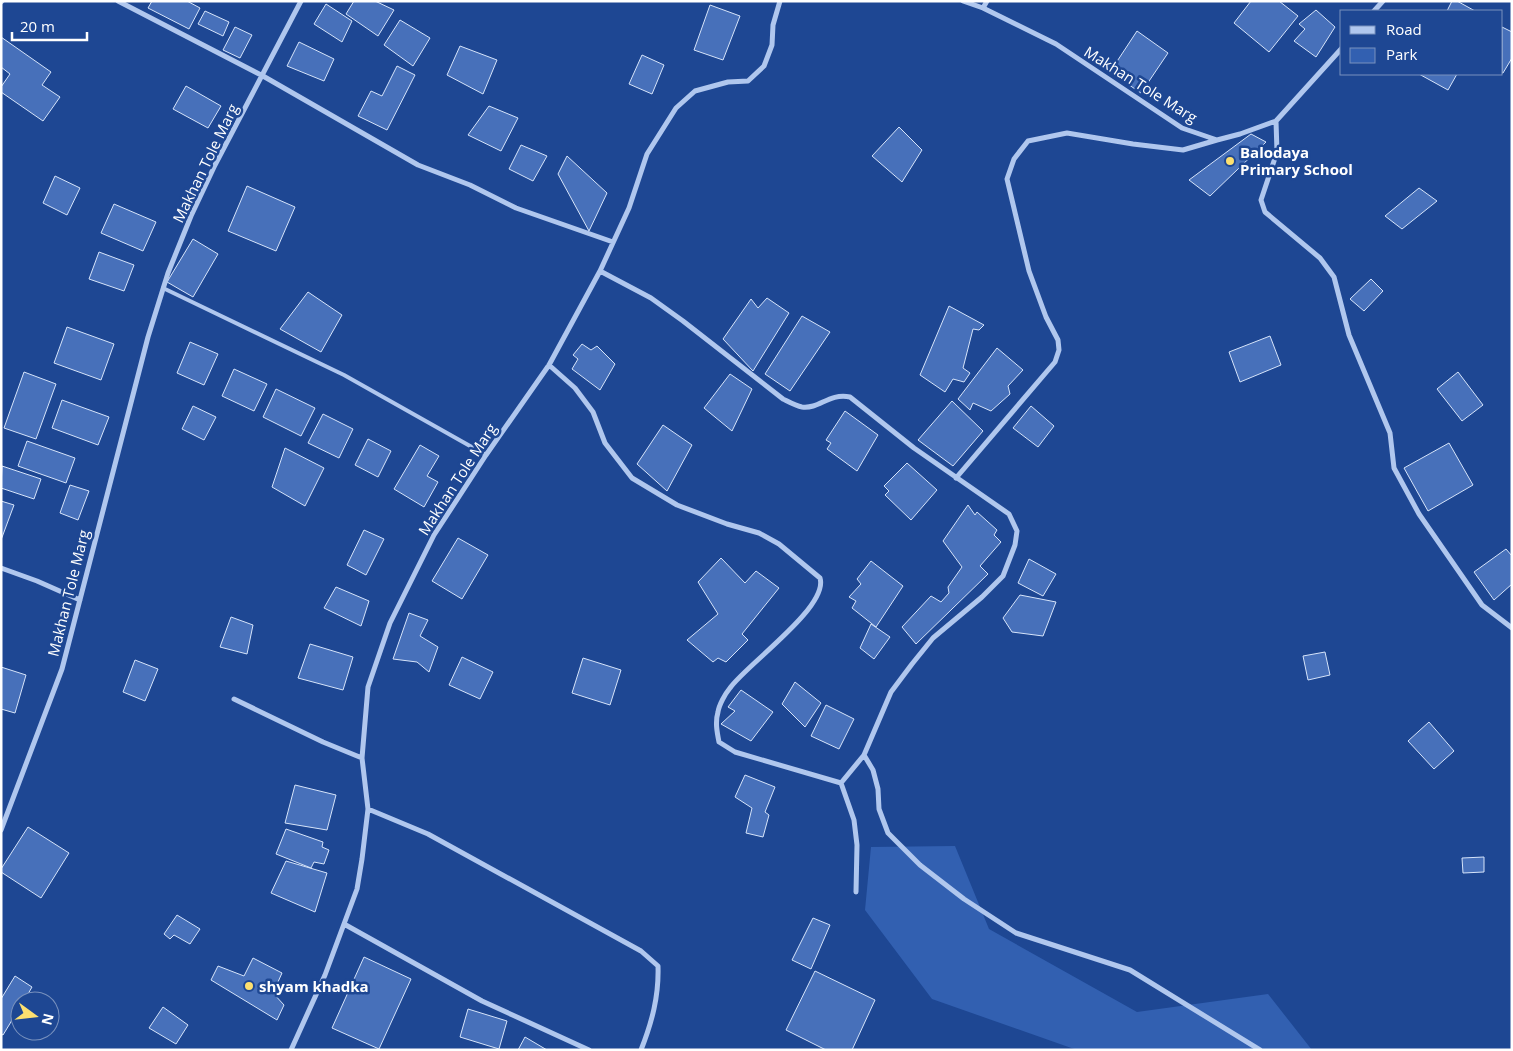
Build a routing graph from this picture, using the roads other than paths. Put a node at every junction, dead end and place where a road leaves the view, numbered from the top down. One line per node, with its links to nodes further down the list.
1 (118, 1): 8 (street)
2 (301, 1): 8 (street, Makhan Tole Marg)
3 (780, 1): 11 (street, Makhan Tole Marg)
4 (962, 1): 6 (street, Makhan Tole Marg)
5 (987, 1): 6 (street)
6 (983, 8): 10 (street, Makhan Tole Marg)
7 (1340, 50): 9 (street)
8 (263, 76): 11 (street); 13 (street, Makhan Tole Marg)
9 (1276, 121): 10 (street); 19 (street)
10 (1217, 140): 16 (street)
11 (613, 242): 12 (street, Makhan Tole Marg)
12 (600, 271): 14 (street, Makhan Tole Marg); 16 (street)
13 (163, 288): 15 (lane); 18 (street, Makhan Tole Marg)
14 (548, 365): 15 (street, Makhan Tole Marg); 23 (street)
15 (486, 455): 22 (street, Makhan Tole Marg)
16 (956, 478): 21 (street)
17 (1, 568): 18 (street)
18 (80, 600): 25 (street, Makhan Tole Marg)
19 (1512, 628)
20 (234, 699): 22 (street)
21 (864, 756): 23 (street); 31 (street)
22 (362, 758): 24 (street, Makhan Tole Marg)
23 (841, 782): 26 (street)
24 (368, 809): 27 (street, Makhan Tole Marg); 30 (street)
25 (1, 830)
26 (856, 892)
27 (344, 924): 28 (street, Makhan Tole Marg); 29 (street)
28 (291, 1050)
29 (589, 1050)
30 (641, 1050)
31 (1260, 1050)

